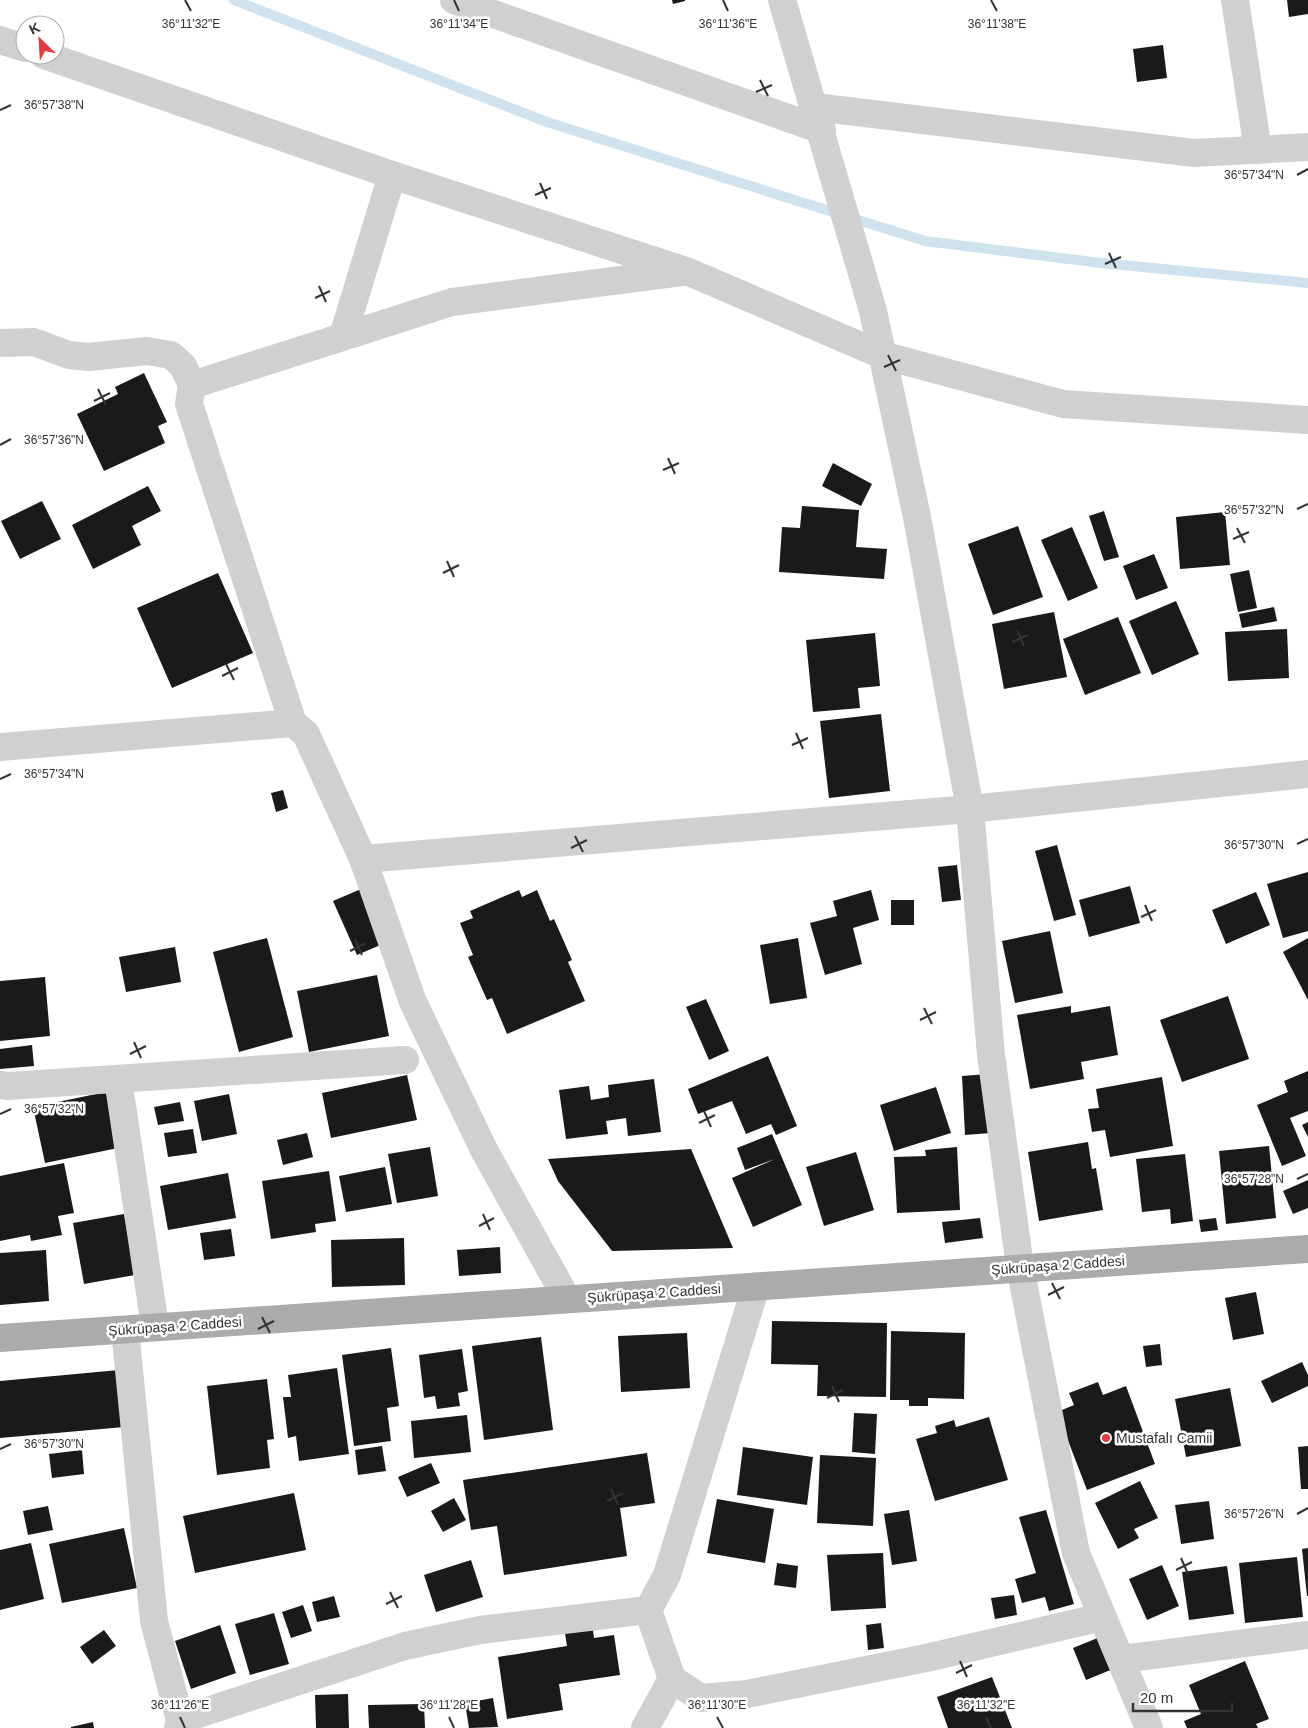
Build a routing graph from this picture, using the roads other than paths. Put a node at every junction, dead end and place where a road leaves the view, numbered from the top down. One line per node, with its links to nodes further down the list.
1 (454, 0): 7 (street)
2 (782, 0): 7 (street)
3 (1235, 0): 9 (street)
4 (0, 40): 5 (street)
5 (15, 45)
6 (65, 62): 10 (street)
7 (818, 119): 9 (street); 14 (street)
8 (1308, 147): 9 (street)
9 (1258, 150)
10 (392, 174): 11 (street); 12 (street)
11 (689, 272): 12 (street); 14 (street)
12 (343, 336): 15 (street)
13 (0, 342): 15 (street)
14 (882, 356): 16 (street); 20 (street)
15 (192, 385): 17 (street)
16 (1308, 420)
17 (293, 723): 18 (street); 21 (street)
18 (0, 747)
19 (1308, 774): 20 (street)
20 (970, 809): 21 (street); 26 (street)
21 (363, 859): 28 (street)
22 (405, 1060): 23 (street)
23 (118, 1079): 24 (street); 29 (street)
24 (0, 1085)
25 (1308, 1249): 26 (main road, Şükrüpaşa 2 Caddesi)
26 (1020, 1267): 27 (main road, Şükrüpaşa 2 Caddesi); 33 (street)
27 (756, 1286): 28 (main road, Şükrüpaşa 2 Caddesi); 32 (street)
28 (567, 1299): 29 (main road, Şükrüpaşa 2 Caddesi)
29 (155, 1326): 30 (main road, Şükrüpaşa 2 Caddesi)
30 (125, 1330): 31 (main road, Şükrüpaşa 2 Caddesi); 37 (street)
31 (0, 1338)
32 (648, 1610): 36 (street); 37 (street)
33 (1102, 1617): 35 (street); 36 (street)
34 (1308, 1635): 35 (street)
35 (1122, 1659): 39 (street)
36 (672, 1679): 38 (street)
37 (179, 1724)
38 (645, 1728)
39 (1149, 1728)

